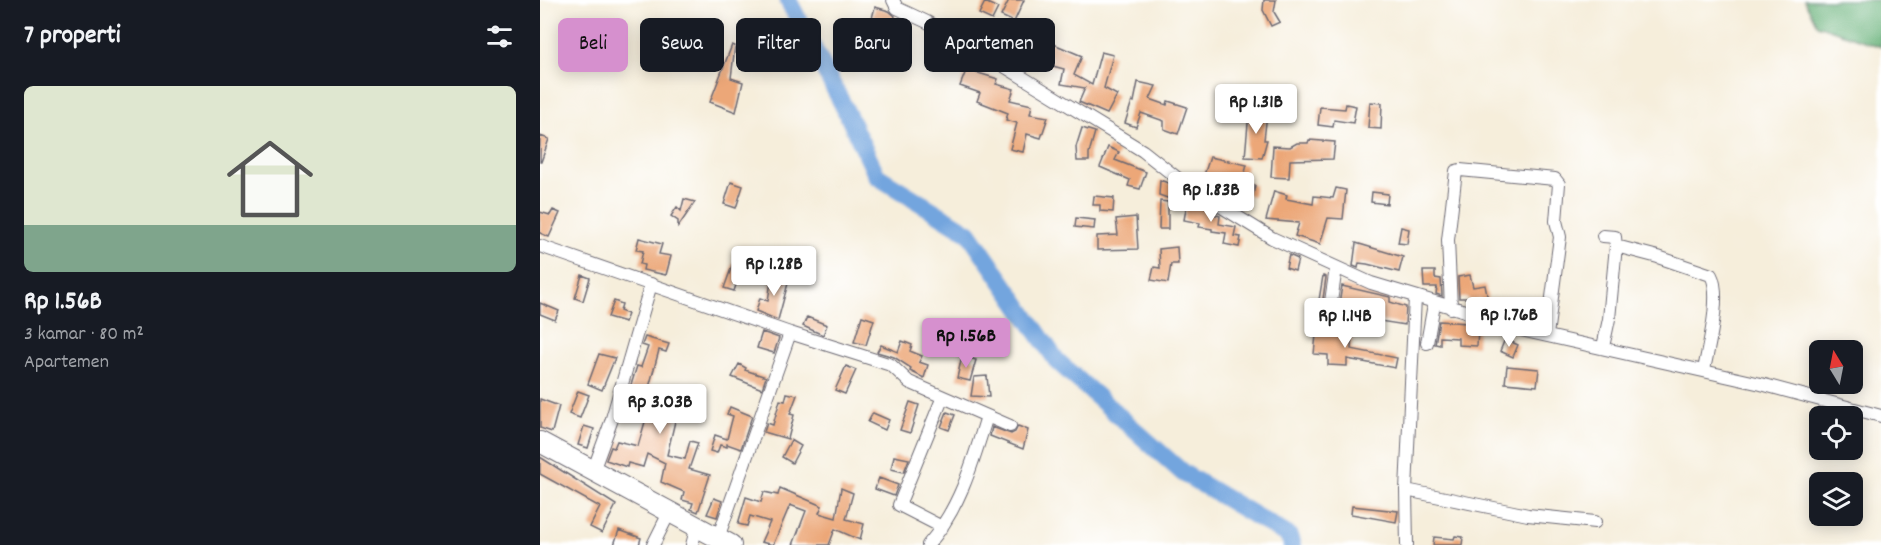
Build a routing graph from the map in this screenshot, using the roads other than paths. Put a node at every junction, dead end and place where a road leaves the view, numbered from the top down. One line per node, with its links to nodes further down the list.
1 (893, 0): 5 (street)
2 (1603, 236): 4 (street)
3 (540, 246): 6 (street)
4 (1616, 246): 14 (street); 15 (street)
5 (1336, 268): 7 (street); 10 (street)
6 (651, 284): 11 (street); 21 (street)
7 (1415, 297): 8 (street); 22 (street)
8 (1434, 304): 9 (street); 13 (street)
9 (1451, 308): 12 (street); 12 (street)
10 (1329, 315)
11 (790, 333): 16 (street); 27 (street)
12 (1547, 335): 14 (street)
13 (1427, 343)
14 (1603, 347): 15 (street)
15 (1704, 370): 18 (street)
16 (942, 399): 17 (street); 25 (street)
17 (987, 416): 19 (street); 25 (street)
18 (1881, 416)
19 (1010, 426)
20 (540, 442): 21 (highway)
21 (593, 471): 23 (highway)
22 (1406, 490): 24 (street); 30 (street)
23 (670, 511): 26 (highway); 28 (street)
24 (1595, 522)
25 (942, 527): 29 (street)
26 (694, 535): 27 (highway)
27 (724, 542)
28 (653, 545)
29 (928, 545)
30 (1407, 545)

